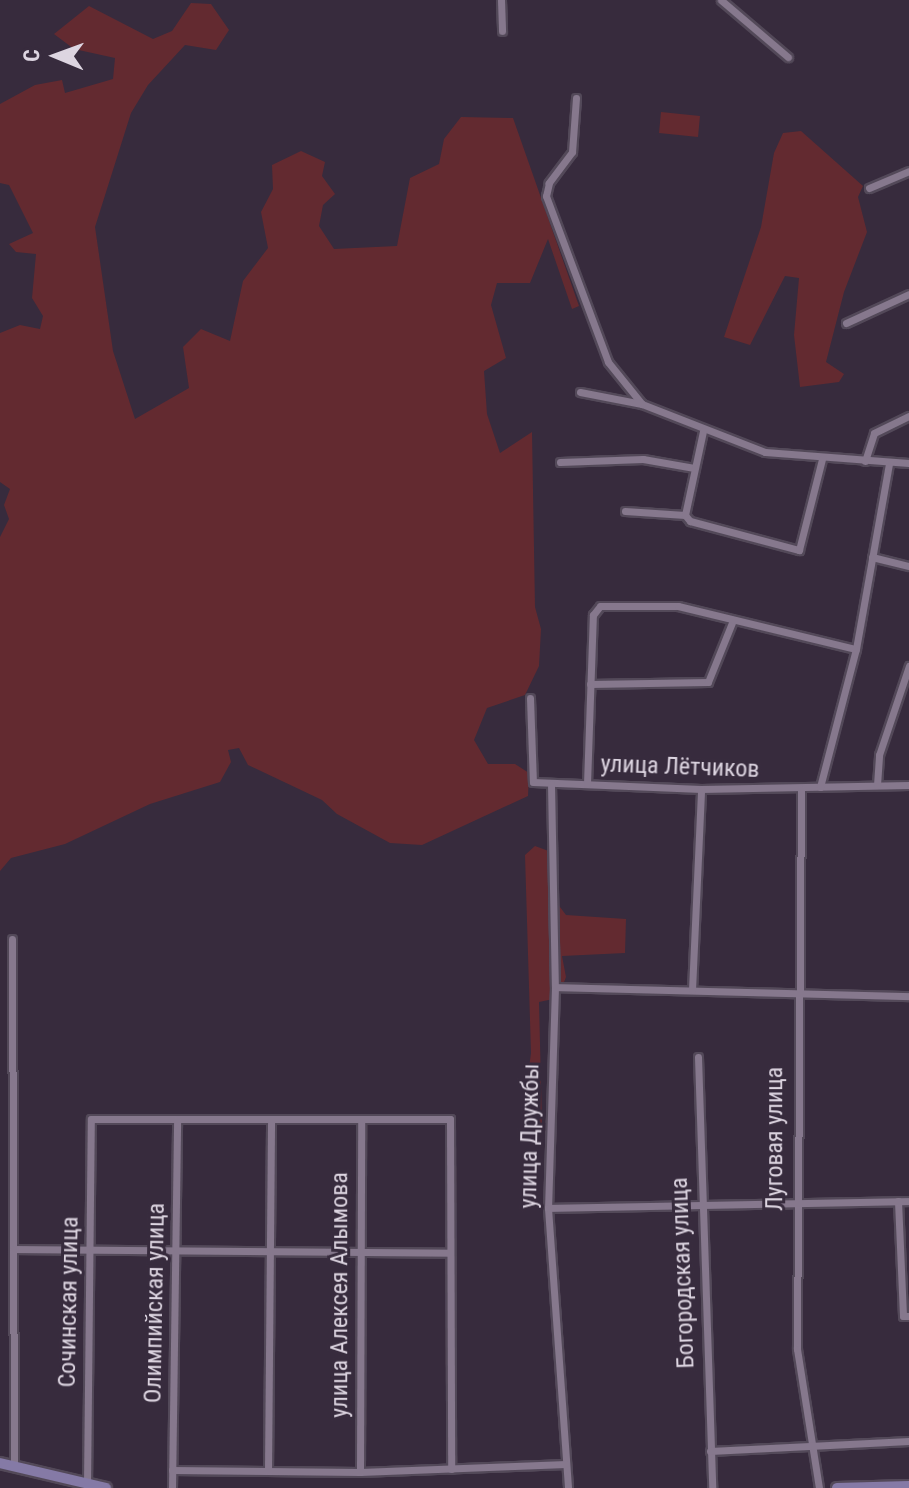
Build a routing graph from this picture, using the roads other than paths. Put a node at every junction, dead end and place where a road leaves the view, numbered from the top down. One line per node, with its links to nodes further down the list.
1 (501, 0): 3 (street)
2 (721, 0): 4 (street)
3 (502, 31)
4 (788, 57)
5 (576, 98): 11 (street)
6 (909, 171): 7 (street)
7 (869, 188)
8 (909, 294): 9 (street)
9 (846, 323)
10 (580, 392): 11 (street)
11 (642, 404): 13 (street)
12 (909, 416): 15 (street)
13 (703, 431): 14 (street); 19 (street)
14 (822, 459): 15 (street); 21 (street)
15 (865, 461): 17 (street)
16 (560, 462): 19 (street)
17 (889, 463): 18 (street); 22 (street)
18 (909, 463)
19 (694, 468): 21 (street)
20 (625, 511): 21 (street)
21 (685, 515)
22 (872, 557): 23 (street); 25 (street)
23 (909, 566)
24 (733, 620): 25 (street); 27 (street); 27 (street)
25 (856, 649): 34 (street)
26 (909, 666): 28 (street)
27 (590, 684): 31 (street)
28 (906, 688): 32 (street)
29 (530, 698): 30 (street)
30 (551, 784): 31 (street, улица Лётчиков); 38 (street, улица Дружбы)
31 (587, 784): 35 (street, улица Лётчиков)
32 (877, 785): 33 (street, улица Лётчиков); 34 (street, улица Лётчиков)
33 (909, 785)
34 (820, 787): 36 (street, улица Лётчиков)
35 (701, 789): 36 (street, улица Лётчиков); 39 (street)
36 (801, 789): 40 (street, Луговая улица)
37 (12, 939): 51 (street)
38 (555, 987): 39 (street); 50 (street, улица Дружбы)
39 (692, 990): 40 (street)
40 (795, 994): 41 (street); 48 (street, Луговая улица)
41 (909, 996)
42 (698, 1057): 49 (street, Богородская улица)
43 (177, 1119): 44 (street); 52 (street, Сочинская улица); 53 (street, Олимпийская улица)
44 (271, 1119): 45 (street); 54 (street)
45 (361, 1119): 55 (street); 56 (street, улица Алексея Алымова)
46 (898, 1201): 47 (street); 48 (street); 57 (street)
47 (909, 1201)
48 (794, 1204): 49 (street); 59 (street, Луговая улица)
49 (701, 1207): 50 (street); 60 (street, Богородская улица)
50 (548, 1208): 62 (street, улица Дружбы)
51 (13, 1249): 52 (street); 63 (street)
52 (90, 1249): 53 (street); 68 (street, Сочинская улица)
53 (175, 1252): 54 (street); 65 (street, Олимпийская улица)
54 (270, 1252): 56 (street); 66 (street)
55 (450, 1253): 56 (street); 64 (street)
56 (360, 1254): 67 (street, улица Алексея Алымова)
57 (909, 1316)
58 (909, 1441): 59 (street)
59 (809, 1446): 60 (street); 74 (street, Луговая улица)
60 (710, 1451): 73 (street, Богородская улица)
61 (0, 1463): 63 (main road)
62 (566, 1464): 64 (street); 72 (street, улица Дружбы)
63 (14, 1467): 68 (main road)
64 (451, 1469): 67 (street)
65 (172, 1470): 66 (street); 71 (street, Олимпийская улица)
66 (268, 1471): 67 (street)
67 (360, 1472)
68 (87, 1485): 70 (main road)
69 (909, 1486): 75 (main road)
70 (106, 1488)
71 (172, 1488)
72 (568, 1488)
73 (712, 1488)
74 (819, 1488)
75 (837, 1488)

